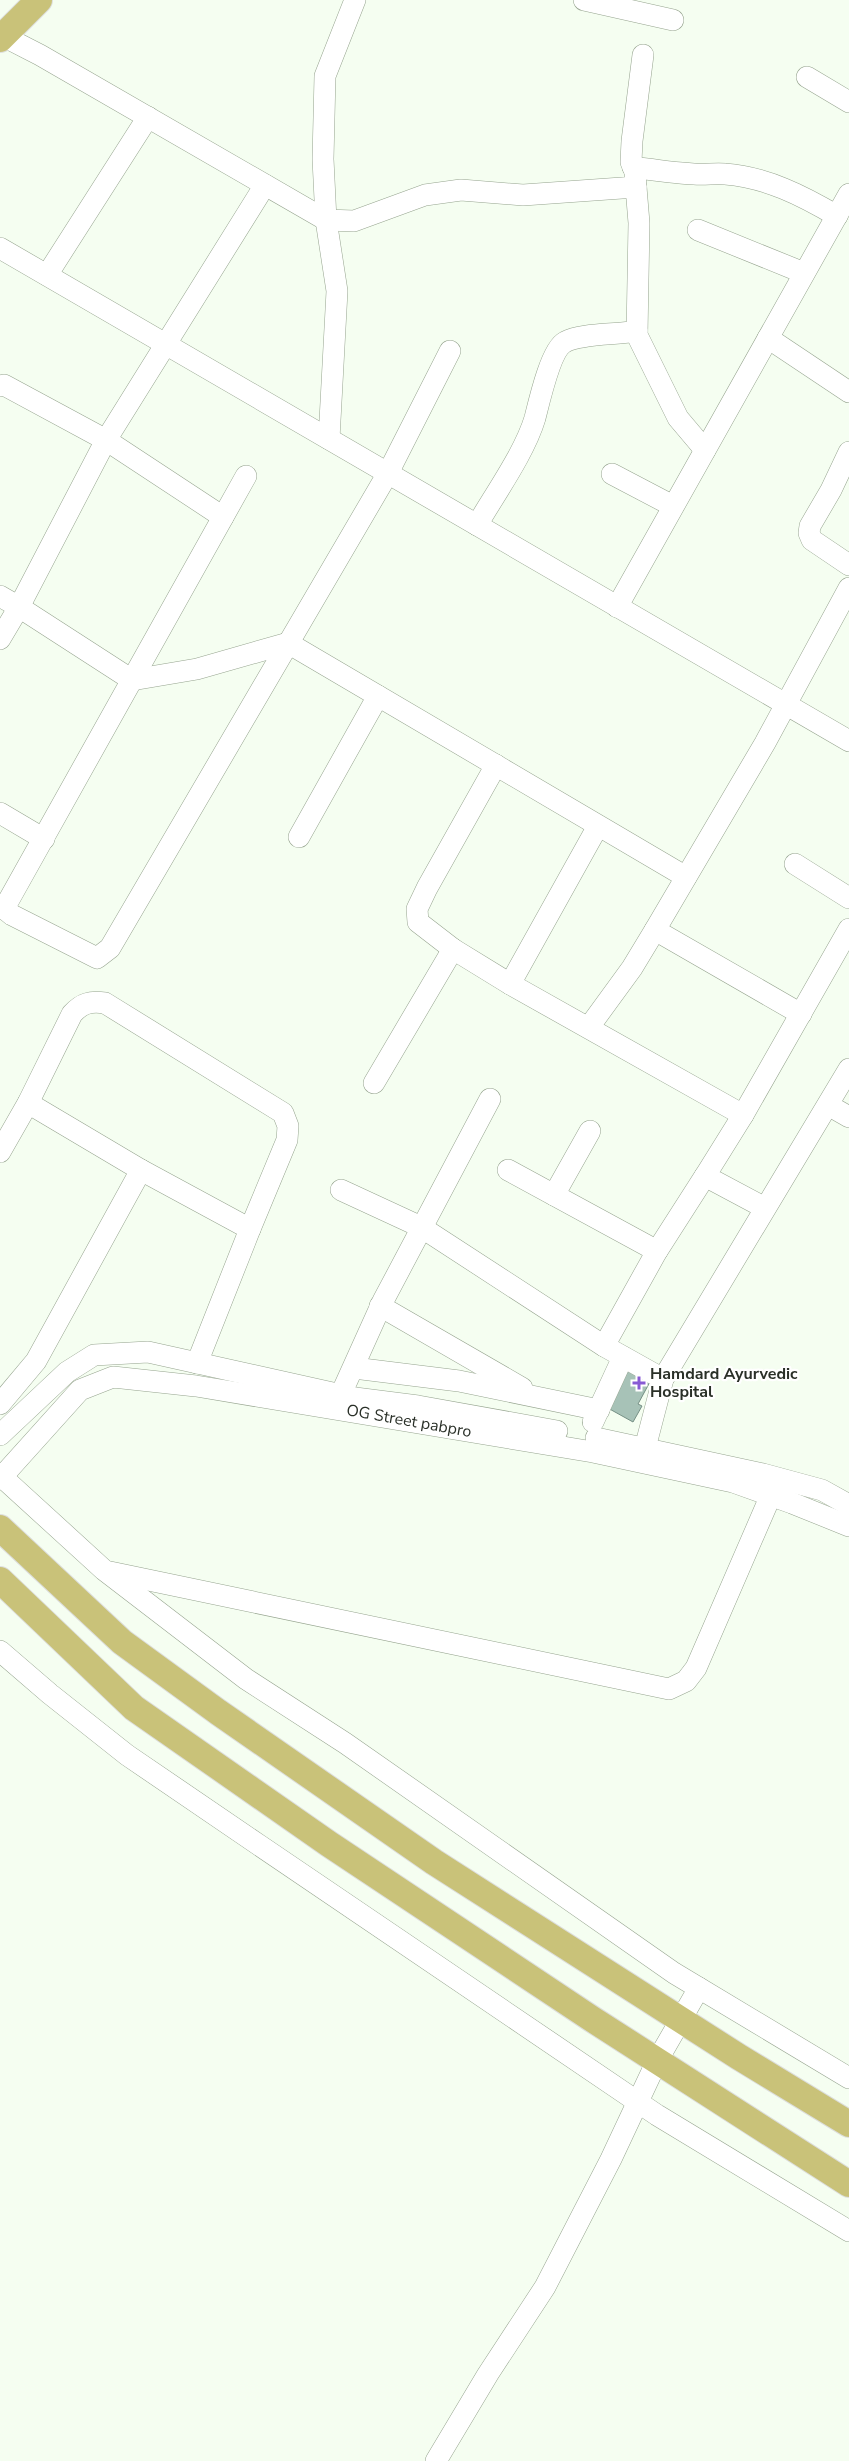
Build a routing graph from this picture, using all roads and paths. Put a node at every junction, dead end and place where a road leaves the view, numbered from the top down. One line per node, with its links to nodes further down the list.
1 (39, 0): 5 (main road)
2 (356, 0): 14 (street)
3 (584, 0): 4 (street)
4 (673, 20)
5 (1, 37): 9 (street)
6 (643, 55): 10 (street)
7 (807, 77): 8 (street)
8 (849, 102)
9 (148, 117): 11 (street); 18 (street)
10 (634, 177): 13 (street); 14 (street); 19 (street)
11 (265, 185): 14 (street); 21 (street)
12 (849, 194): 13 (street)
13 (837, 216): 17 (street)
14 (326, 220): 25 (street)
15 (698, 230): 17 (street)
16 (0, 248): 18 (street)
17 (804, 273): 20 (street)
18 (47, 276): 21 (street)
19 (637, 332): 27 (street); 34 (street)
20 (768, 338): 24 (street); 27 (street)
21 (165, 344): 25 (street); 26 (street)
22 (450, 351): 29 (street)
23 (0, 386): 26 (street)
24 (849, 392)
25 (329, 439): 29 (street)
26 (106, 440): 33 (street); 39 (street)
27 (705, 450): 32 (street)
28 (849, 452): 35 (street)
29 (388, 473): 34 (street); 41 (street)
30 (612, 474): 32 (street)
31 (246, 476): 33 (street)
32 (673, 506): 38 (street)
33 (223, 517): 42 (street)
34 (477, 525): 38 (street)
35 (849, 565)
36 (849, 588): 44 (street)
37 (0, 596): 39 (street)
38 (617, 606): 44 (street)
39 (19, 607): 40 (street); 42 (street)
40 (0, 639)
41 (288, 643): 42 (street); 43 (street); 50 (street)
42 (132, 680): 50 (street)
43 (378, 696): 46 (street); 49 (street)
44 (786, 704): 45 (street); 52 (street)
45 (849, 741)
46 (496, 765): 48 (street); 56 (street)
47 (0, 813): 50 (street)
48 (598, 826): 52 (street); 57 (street)
49 (299, 837)
50 (44, 839)
51 (794, 864): 53 (street)
52 (686, 877): 55 (street)
53 (849, 898)
54 (849, 929): 58 (street)
55 (655, 930): 58 (street); 59 (street)
56 (453, 948): 57 (street); 61 (street)
57 (510, 984): 59 (street)
58 (801, 1014): 65 (street)
59 (590, 1027): 65 (street)
60 (849, 1069): 64 (street)
61 (374, 1082)
62 (490, 1099): 75 (street)
63 (28, 1103): 68 (street); 69 (street); 76 (street)
64 (828, 1104): 66 (street); 74 (street)
65 (743, 1115): 71 (street)
66 (849, 1116)
67 (590, 1131): 73 (street)
68 (0, 1152)
69 (141, 1170): 76 (street); 86 (street)
70 (508, 1170): 73 (street)
71 (705, 1176): 74 (street); 77 (street)
72 (340, 1190): 75 (street)
73 (554, 1195): 77 (street)
74 (765, 1208): 83 (street)
75 (421, 1227): 78 (street); 79 (street)
76 (250, 1229): 81 (street)
77 (657, 1251): 79 (street)
78 (380, 1306): 82 (street); 84 (street)
79 (604, 1346): 80 (street)
80 (623, 1357): 83 (street); 87 (street)
81 (197, 1363): 85 (street, OG Street pabpro); 88 (street, OG Street pabpro)
82 (354, 1368): 84 (street); 85 (street)
83 (663, 1379): 90 (street)
84 (537, 1398): 87 (street)
85 (339, 1402): 89 (street, OG Street pabpro); 91 (street, OG Street pabpro); 92 (street, OG Street pabpro)
86 (0, 1404)
87 (599, 1410): 89 (street)
88 (0, 1435)
89 (586, 1436): 90 (street, OG Street pabpro)
90 (645, 1448): 93 (street, OG Street pabpro)
91 (1, 1477): 96 (street)
92 (771, 1495): 94 (street, OG Street pabpro); 96 (street)
93 (849, 1505)
94 (849, 1526)
95 (0, 1528): 100 (main road)
96 (104, 1570): 99 (street)
97 (0, 1580): 101 (main road)
98 (0, 1650): 103 (street)
99 (699, 1988): 100 (street); 102 (street)
100 (681, 2020): 101 (street); 104 (main road)
101 (657, 2061): 103 (street); 105 (main road)
102 (849, 2078)
103 (636, 2101): 106 (street); 107 (street)
104 (849, 2124)
105 (849, 2184)
106 (849, 2231)
107 (436, 2461)

